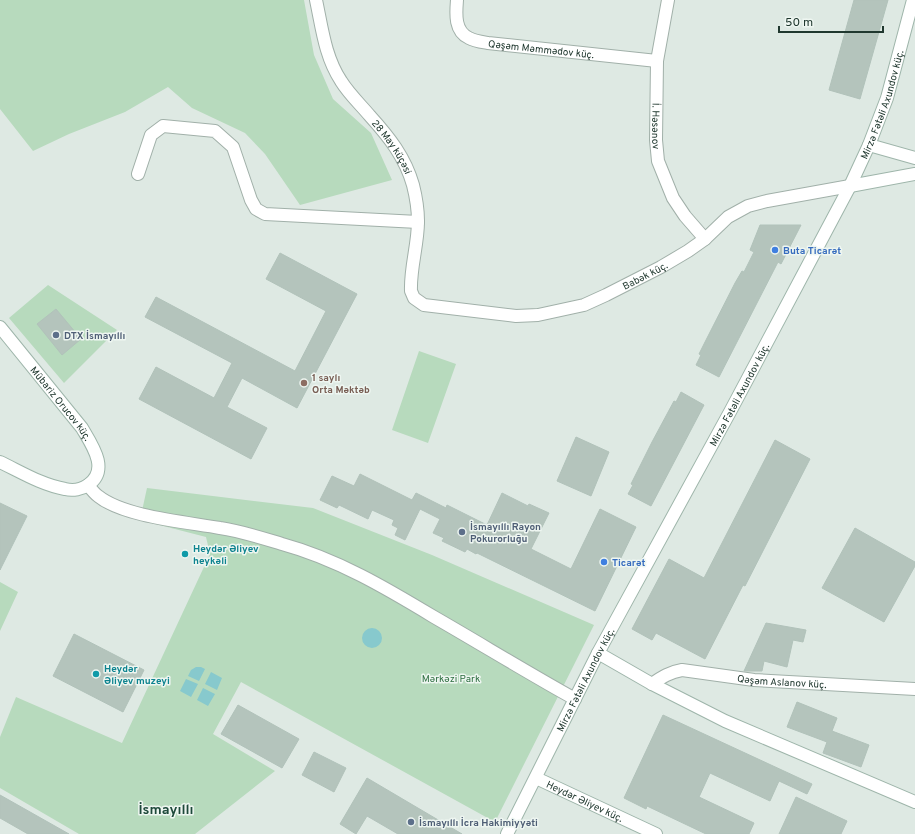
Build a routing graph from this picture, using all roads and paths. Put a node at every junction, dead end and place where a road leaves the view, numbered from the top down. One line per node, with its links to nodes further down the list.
1 (316, 0): 11 (street, 28 May küçəsi)
2 (457, 0): 5 (street, Qəşəm Məmmədov küç.)
3 (668, 0): 5 (street, İ. Həsənov)
4 (913, 0): 6 (street, Mirzə Fətəli Axundov küç.)
5 (657, 60): 12 (street, İ. Həsənov)
6 (869, 145): 7 (street); 10 (street, Mirzə Fətəli Axundov küç.)
7 (915, 158)
8 (138, 174): 11 (street)
9 (915, 174): 10 (street, Babək küç.)
10 (850, 186): 12 (street, Babək küç.); 17 (street, Mirzə Fətəli Axundov küç.)
11 (418, 222): 13 (street, 28 May küçəsi)
12 (705, 239): 13 (street, Babək küç.)
13 (424, 305)
14 (0, 327): 16 (street, Mübariz Orucov küç.)
15 (0, 462): 16 (street)
16 (88, 485): 20 (street)
17 (598, 653): 18 (street); 20 (street, Mirzə Fətəli Axundov küç.)
18 (652, 684): 19 (street, Qəşəm Aslanov küç.); 22 (street)
19 (915, 689)
20 (575, 699): 21 (street, Mirzə Fətəli Axundov küç.)
21 (536, 778): 23 (street, Mirzə Fətəli Axundov küç.); 24 (street, Heydər Əliyev küç.)
22 (915, 802)
23 (507, 834)
24 (656, 834)

